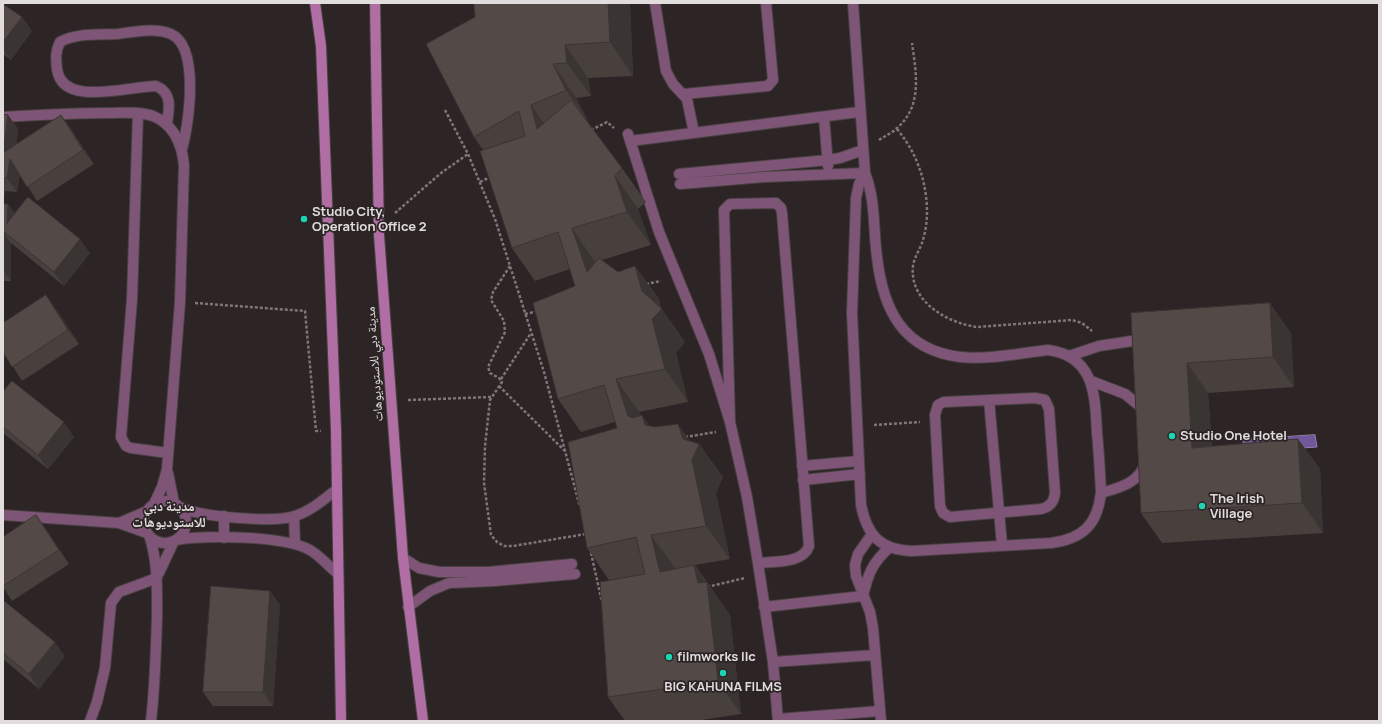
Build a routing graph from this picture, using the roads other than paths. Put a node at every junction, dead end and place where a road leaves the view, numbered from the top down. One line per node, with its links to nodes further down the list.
1 (315, 3): 31 (street)
2 (375, 3): 47 (street, مدينة دبي للاستوديوهات)
3 (655, 3): 6 (street)
4 (766, 3): 6 (street)
5 (853, 3): 7 (street)
6 (684, 94): 12 (street)
7 (859, 112): 10 (street); 14 (street)
8 (138, 113): 9 (street); 11 (street); 24 (street)
9 (3, 117)
10 (824, 117): 12 (street); 15 (street)
11 (167, 124): 13 (street); 13 (street)
12 (694, 133): 23 (street)
13 (182, 149): 24 (street)
14 (862, 150): 15 (street); 16 (street)
15 (828, 160): 17 (street); 17 (street)
16 (864, 173): 17 (street); 19 (street); 26 (street)
17 (828, 174)
18 (1153, 338): 19 (street)
19 (1070, 356): 20 (street)
20 (1091, 381): 22 (street); 32 (street)
21 (989, 400): 35 (street); 35 (street); 35 (street)
22 (1142, 422)
23 (731, 425): 27 (street); 48 (street)
24 (168, 452): 28 (street)
25 (1145, 453): 32 (street)
26 (859, 461): 27 (street); 29 (street)
27 (802, 466): 30 (street)
28 (167, 469): 33 (street); 34 (street)
29 (860, 474): 30 (street); 40 (street)
30 (803, 480): 48 (street)
31 (336, 490): 38 (street); 50 (street)
32 (1101, 493): 45 (street)
33 (177, 505): 34 (street); 37 (street); 43 (street)
34 (151, 507): 39 (street); 41 (street)
35 (999, 513): 45 (street)
36 (3, 515): 39 (street)
37 (224, 516): 38 (street); 42 (street)
38 (294, 516): 44 (street)
39 (119, 523): 41 (street)
40 (872, 534): 46 (street); 53 (street)
41 (148, 535): 43 (street); 52 (street)
42 (224, 538): 43 (street); 44 (street)
43 (175, 540): 52 (street)
44 (295, 544): 50 (street)
45 (1002, 546): 46 (street)
46 (890, 547): 53 (street)
47 (403, 558): 49 (street); 55 (street, مدينة دبي للاستوديوهات)
48 (758, 563): 54 (street)
49 (572, 564)
50 (337, 573): 62 (street)
51 (575, 574): 55 (street)
52 (158, 578): 60 (street); 61 (street)
53 (863, 596): 54 (street); 56 (street)
54 (764, 606): 57 (street)
55 (408, 607): 63 (street, مدينة دبي للاستوديوهات)
56 (875, 655): 57 (street); 58 (street)
57 (773, 662): 59 (street)
58 (881, 716): 59 (street)
59 (778, 720)
60 (90, 721)
61 (151, 721)
62 (341, 721)
63 (423, 721)

